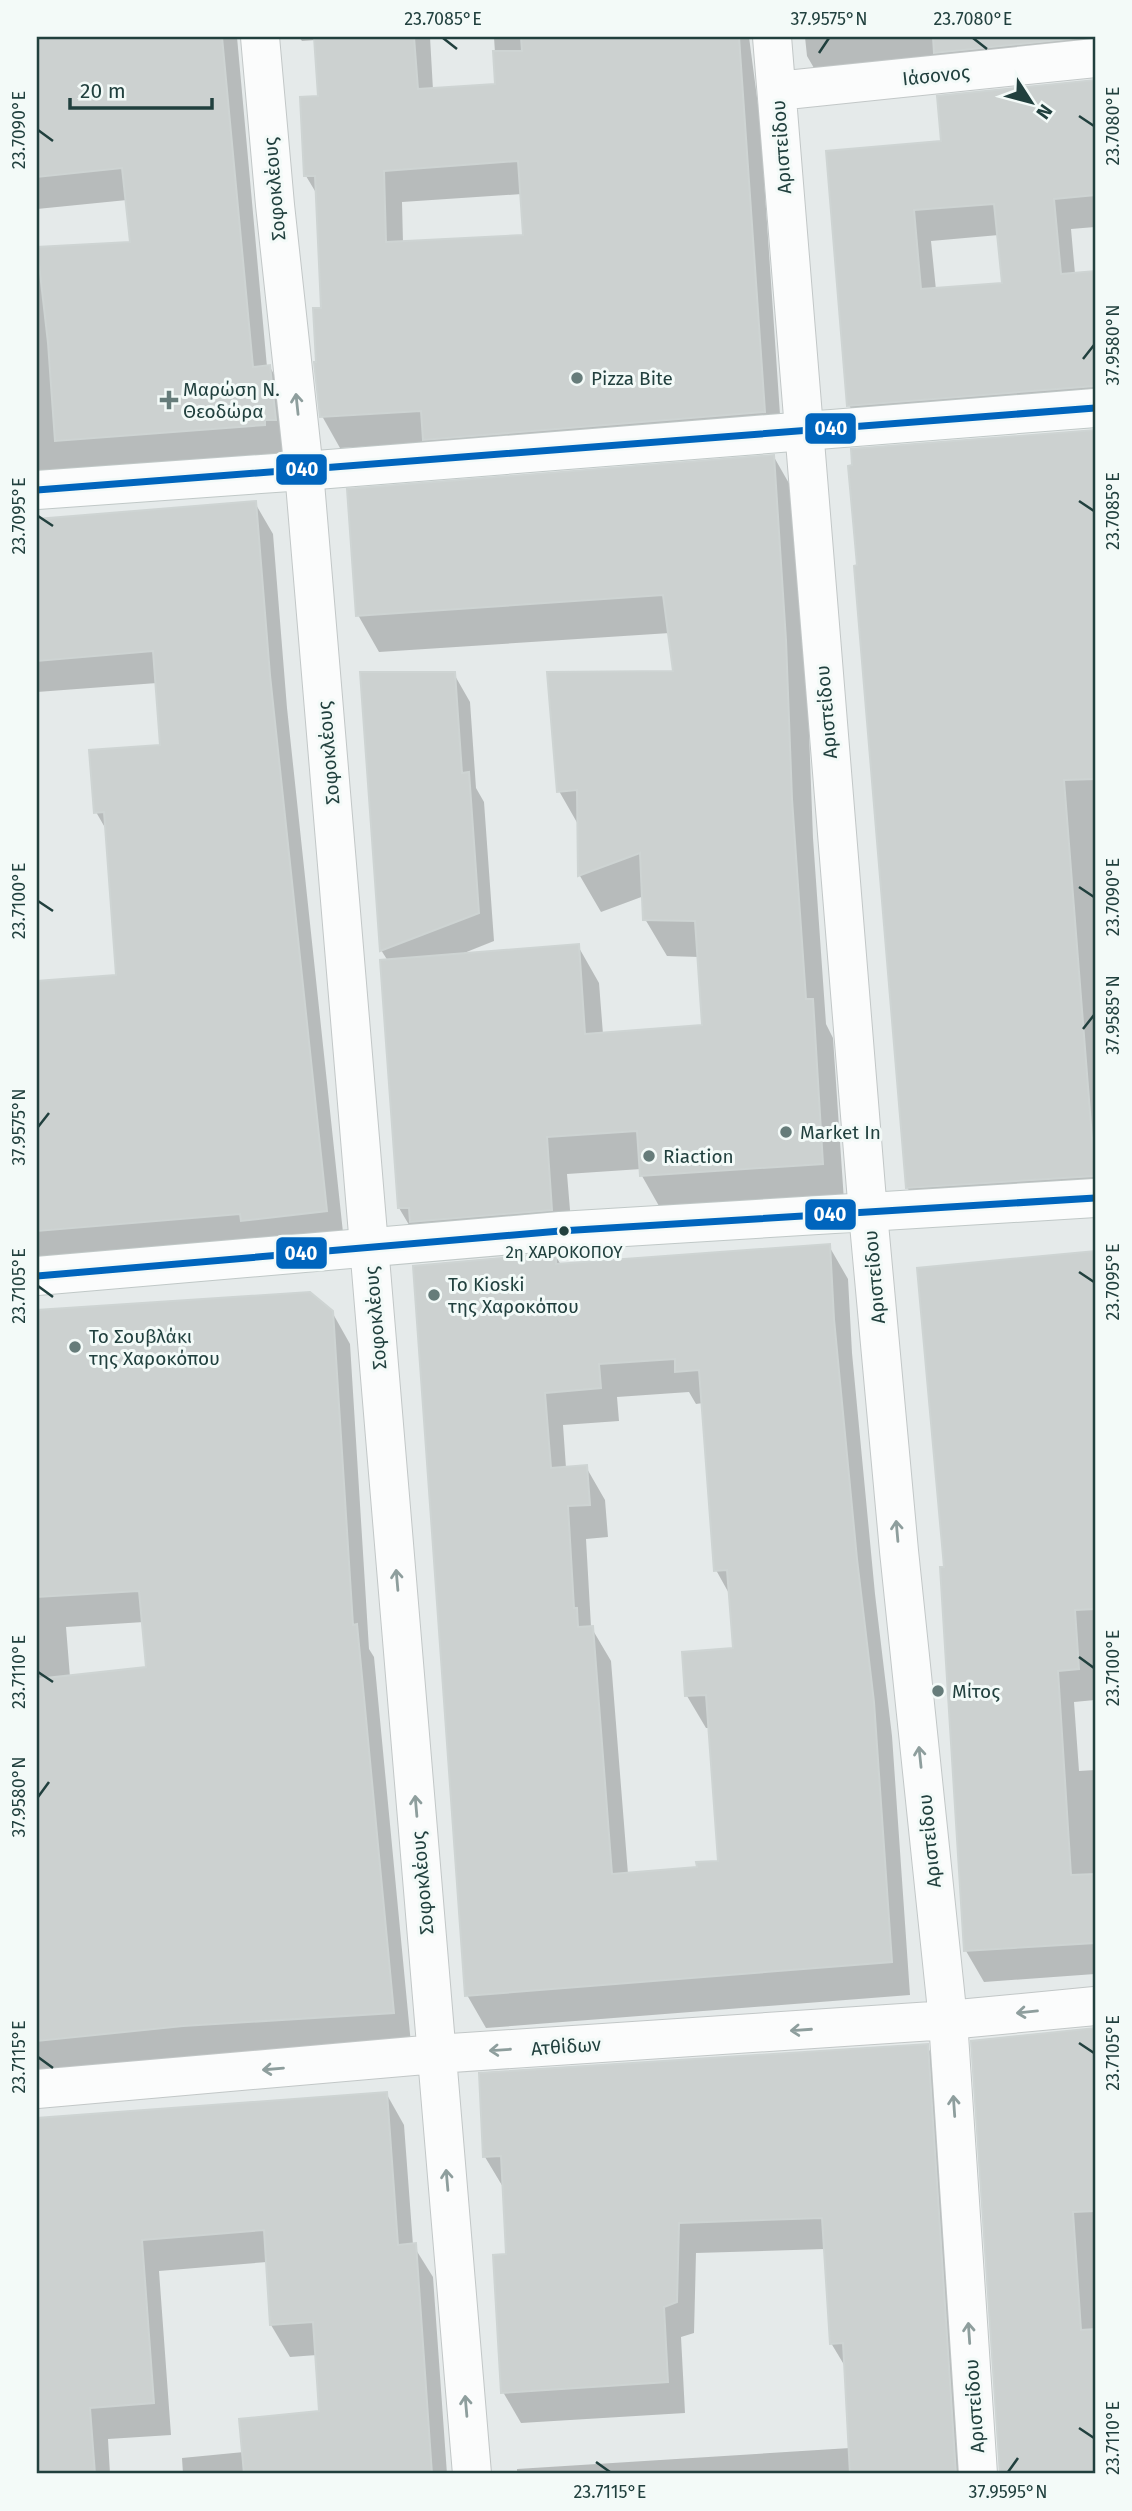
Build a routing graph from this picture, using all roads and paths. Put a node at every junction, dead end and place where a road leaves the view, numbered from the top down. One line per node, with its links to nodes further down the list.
1 (260, 37): 7 (street, Σοφοκλέους, one-way to 1)
2 (772, 37): 4 (street, Αριστείδου)
3 (1095, 58): 4 (street, Ιάσονος)
4 (776, 91): 6 (street, Αριστείδου)
5 (1095, 408): 6 (street)
6 (803, 431): 7 (street); 10 (street, Αριστείδου)
7 (304, 471): 8 (street); 11 (street, Σοφοκλέους)
8 (37, 490)
9 (1095, 1198): 10 (street)
10 (868, 1213): 11 (street); 14 (street, Αριστείδου, one-way to 10)
11 (369, 1248): 12 (street); 15 (street, Σοφοκλέους, one-way to 11)
12 (37, 1276)
13 (1095, 2006): 14 (street, Ατθίδων, one-way to 14)
14 (948, 2020): 15 (street, Ατθίδων, one-way to 15); 18 (street, Αριστείδου, one-way to 14)
15 (436, 2054): 16 (street, Ατθίδων, one-way to 16); 17 (street, Σοφοκλέους, one-way to 15)
16 (37, 2089)
17 (472, 2474)
18 (978, 2474)

